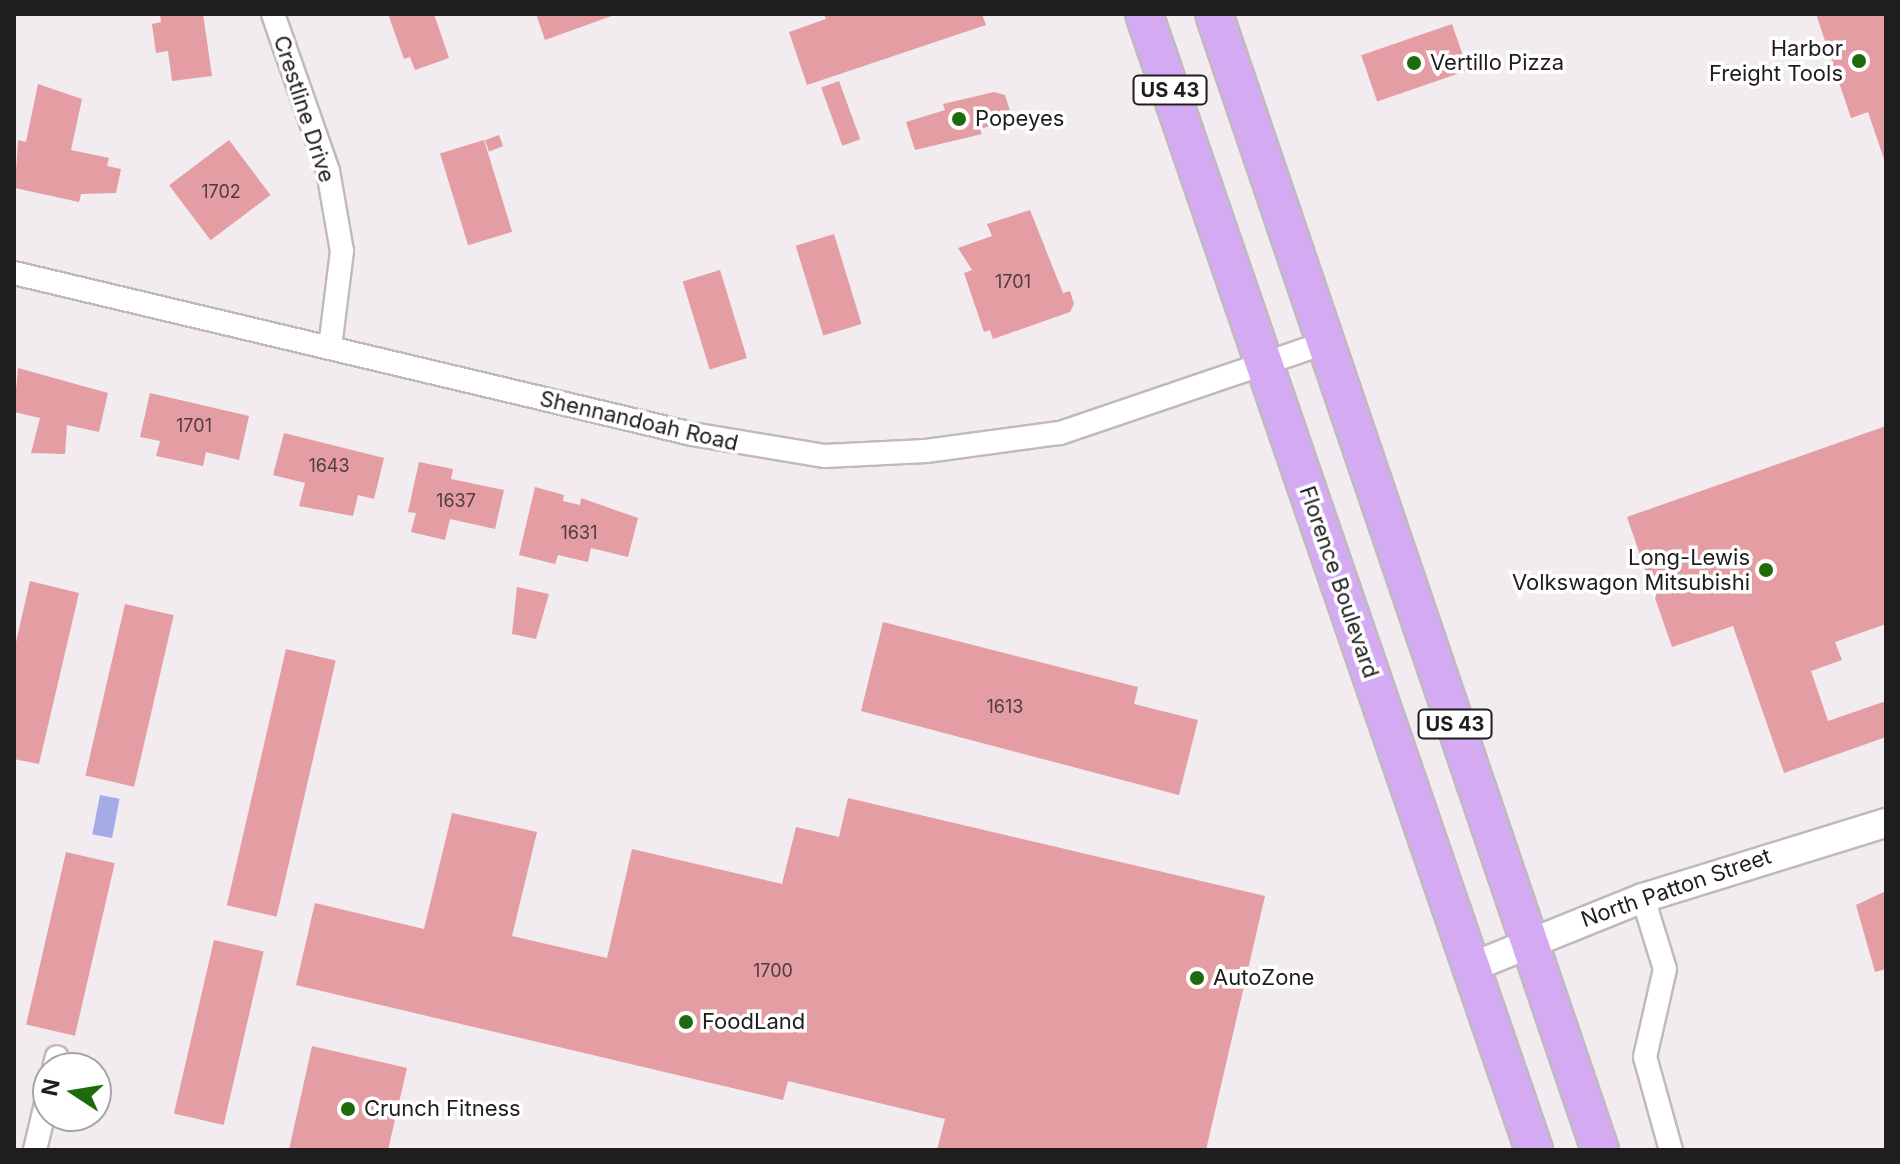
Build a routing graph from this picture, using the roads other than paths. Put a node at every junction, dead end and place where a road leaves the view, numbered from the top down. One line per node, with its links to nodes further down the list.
1 (273, 14): 6 (street, Crestline Drive)
2 (1144, 14): 7 (highway, Florence Boulevard / US 43)
3 (1214, 14): 5 (highway, US 43)
4 (14, 273): 6 (street, Shennandoah Road)
5 (1324, 343): 7 (street, Shennandoah Road); 10 (highway, US 43)
6 (330, 347): 7 (street, Shennandoah Road)
7 (1265, 367): 11 (highway, Florence Boulevard / US 43)
8 (1886, 823): 9 (street, North Patton Street)
9 (1643, 898): 10 (street, North Patton Street); 14 (street)
10 (1529, 940): 11 (street, North Patton Street); 13 (highway, US 43)
11 (1472, 967): 12 (highway, Florence Boulevard / US 43)
12 (1534, 1150)
13 (1600, 1150)
14 (1671, 1150)

